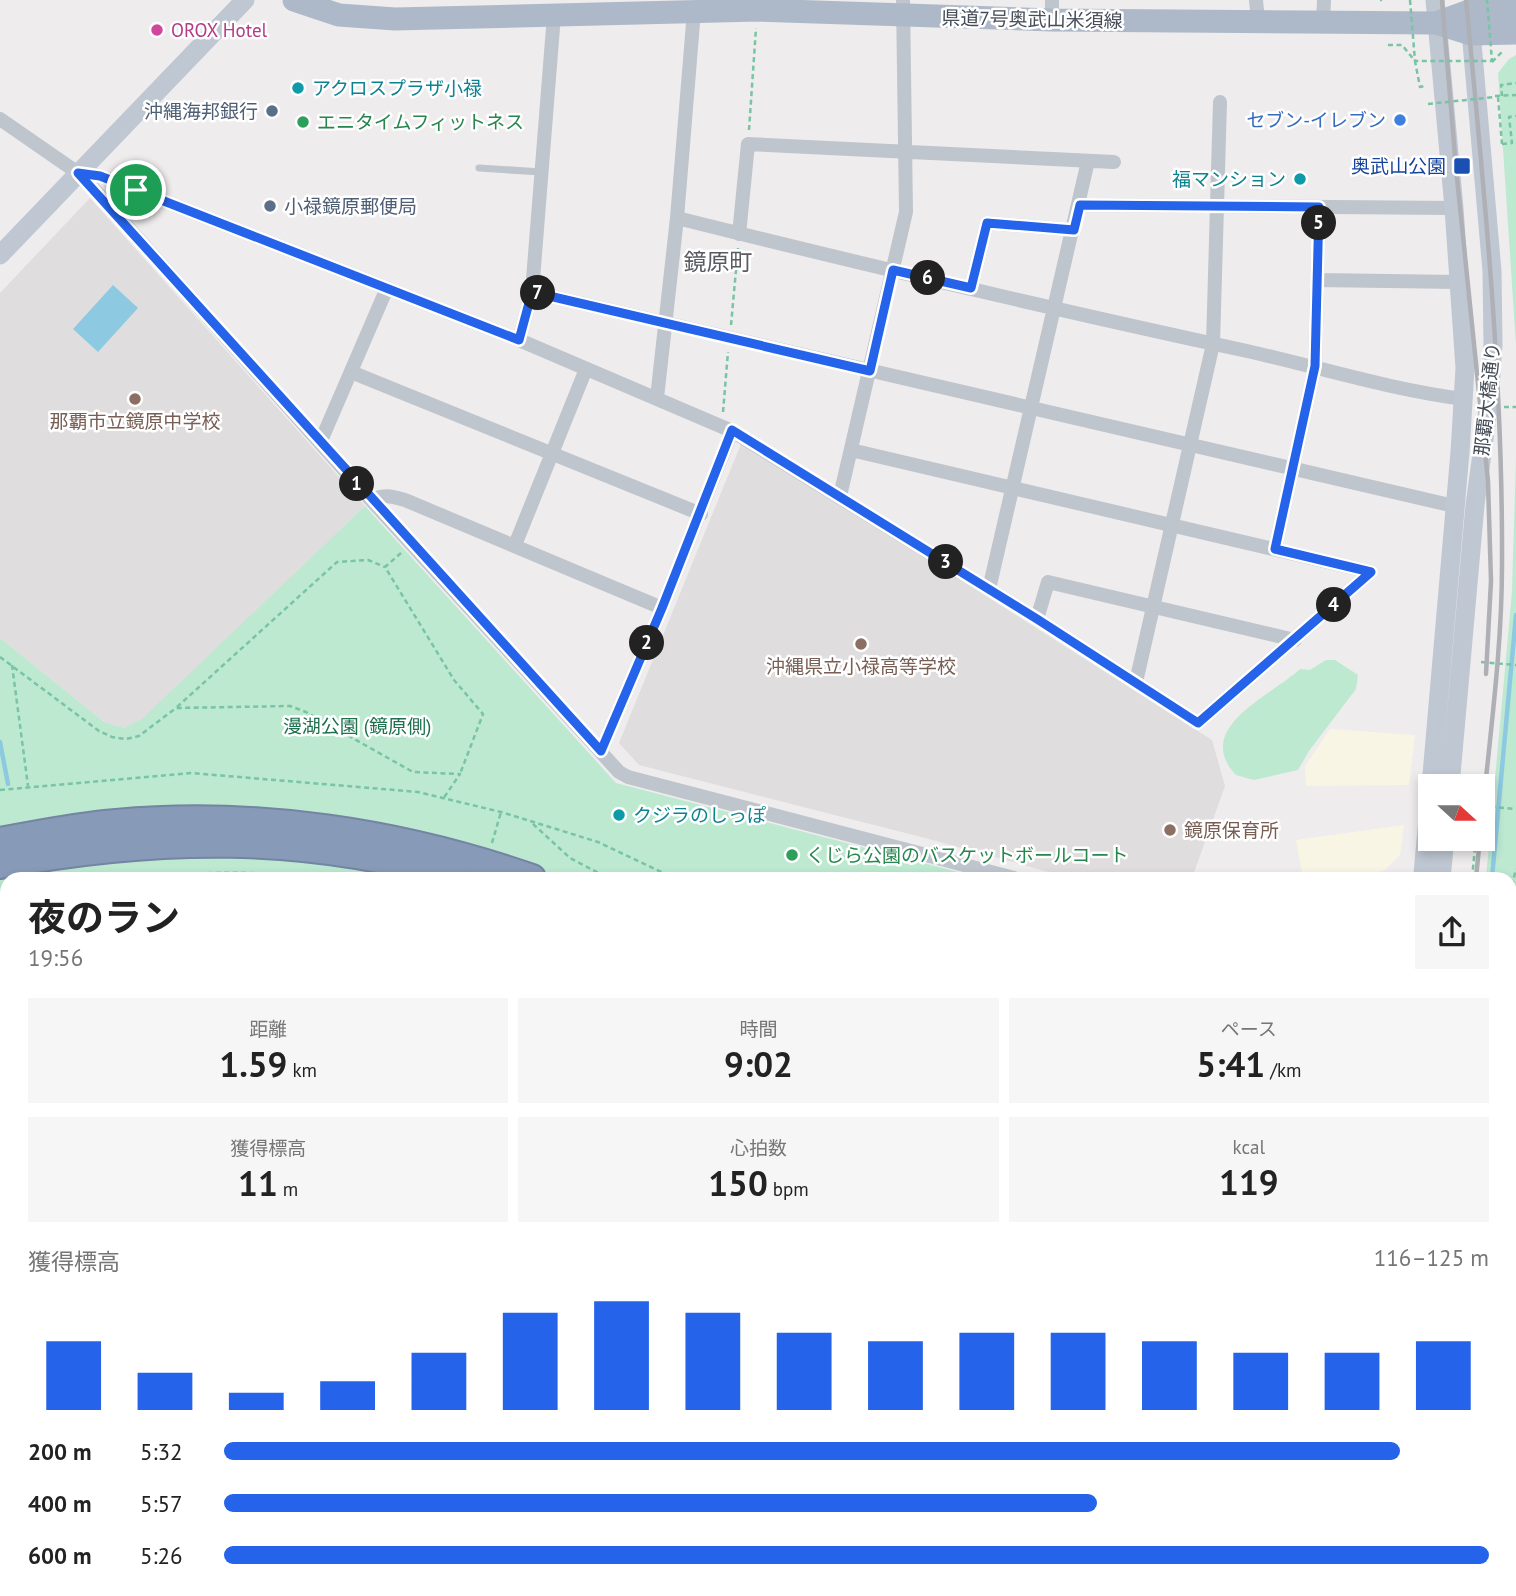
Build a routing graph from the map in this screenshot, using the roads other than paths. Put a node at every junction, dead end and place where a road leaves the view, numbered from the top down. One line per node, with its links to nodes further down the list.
1 (245, 0): 25 (main road)
2 (294, 0): 7 (main road, 県道7号奥武山米須線)
3 (1474, 4): 10 (main road); 14 (main road); 17 (main road, 那覇大橋通り)
4 (758, 5): 5 (main road, 県道7号奥武山米須線); 11 (main road, 県道7号奥武山米須線)
5 (852, 7): 6 (main road, 県道7号奥武山米須線)
6 (904, 8): 8 (main road, 県道7号奥武山米須線); 20 (street)
7 (469, 9): 15 (main road, 県道7号奥武山米須線)
8 (965, 9): 9 (main road, 県道7号奥武山米須線)
9 (1052, 10): 12 (main road, 県道7号奥武山米須線)
10 (1516, 10)
11 (694, 11): 15 (main road, 県道7号奥武山米須線); 30 (street)
12 (1257, 11): 13 (main road, 県道7号奥武山米須線)
13 (1324, 11): 14 (main road, 県道7号奥武山米須線)
14 (1436, 11): 17 (main road); 29 (main road, 那覇大橋通り)
15 (554, 15): 24 (street)
16 (1516, 33): 17 (main road)
17 (1471, 34): 73 (main road, 那覇大橋通り)
18 (1220, 102): 27 (street)
19 (0, 119): 25 (street)
20 (905, 151): 21 (street); 32 (street); 34 (street)
21 (1088, 161): 22 (street); 26 (street)
22 (1114, 162)
23 (479, 168): 24 (lane)
24 (543, 172): 39 (street)
25 (78, 173): 33 (main road); 37 (street); 52 (street)
26 (1080, 205): 27 (street); 31 (street)
27 (1217, 205): 28 (street); 43 (street)
28 (1319, 207): 29 (street); 35 (street)
29 (1454, 208): 36 (main road, 那覇大橋通り)
30 (677, 218): 32 (street); 41 (street)
31 (1074, 230): 38 (street); 40 (street)
32 (739, 234): 34 (street)
33 (0, 255)
34 (893, 270): 38 (street); 46 (street)
35 (1317, 280): 36 (street); 44 (street)
36 (1459, 282): 49 (main road, 那覇大橋通り)
37 (387, 288): 42 (street); 47 (street)
38 (971, 288): 40 (street)
39 (532, 292): 41 (street); 42 (street)
40 (1055, 307): 43 (street); 50 (street)
41 (665, 323): 46 (street); 48 (street)
42 (519, 340): 45 (street)
43 (1213, 344): 44 (street); 53 (street)
44 (1315, 366): 49 (street); 56 (street)
45 (586, 369): 48 (street); 55 (street)
46 (870, 371): 50 (street); 54 (street)
47 (351, 372): 52 (street); 55 (street)
48 (657, 398): 51 (street)
49 (1464, 399): 60 (main road, 那覇大橋通り)
50 (1032, 407): 53 (street); 57 (street)
51 (732, 430): 58 (street); 61 (street)
52 (320, 443): 59 (street)
53 (1191, 445): 56 (street); 62 (street)
54 (851, 450): 57 (street); 58 (street)
55 (552, 455): 61 (street); 63 (street)
56 (1293, 467): 60 (street); 64 (street)
57 (1013, 488): 62 (street); 65 (street)
58 (840, 496): 65 (street)
59 (372, 500): 63 (street); 71 (street)
60 (1454, 506): 72 (main road, 那覇大橋通り)
61 (701, 514): 67 (street)
62 (1173, 525): 64 (street); 66 (street)
63 (515, 545): 67 (street)
64 (1275, 549): 69 (street)
65 (989, 589): 68 (street)
66 (1153, 606): 68 (street); 69 (street); 70 (street)
67 (662, 608): 71 (street)
68 (1037, 619): 70 (street)
69 (1295, 640): 70 (street)
70 (1136, 682)
71 (601, 751): 80 (street)
72 (1432, 774)
73 (1451, 774)
74 (0, 841): 79 (highway)
75 (1429, 851): 81 (main road)
76 (1440, 851): 82 (main road)
77 (0, 864): 78 (highway)
78 (433, 872)
79 (513, 872)
80 (991, 872)
81 (1429, 872)
82 (1431, 872)

